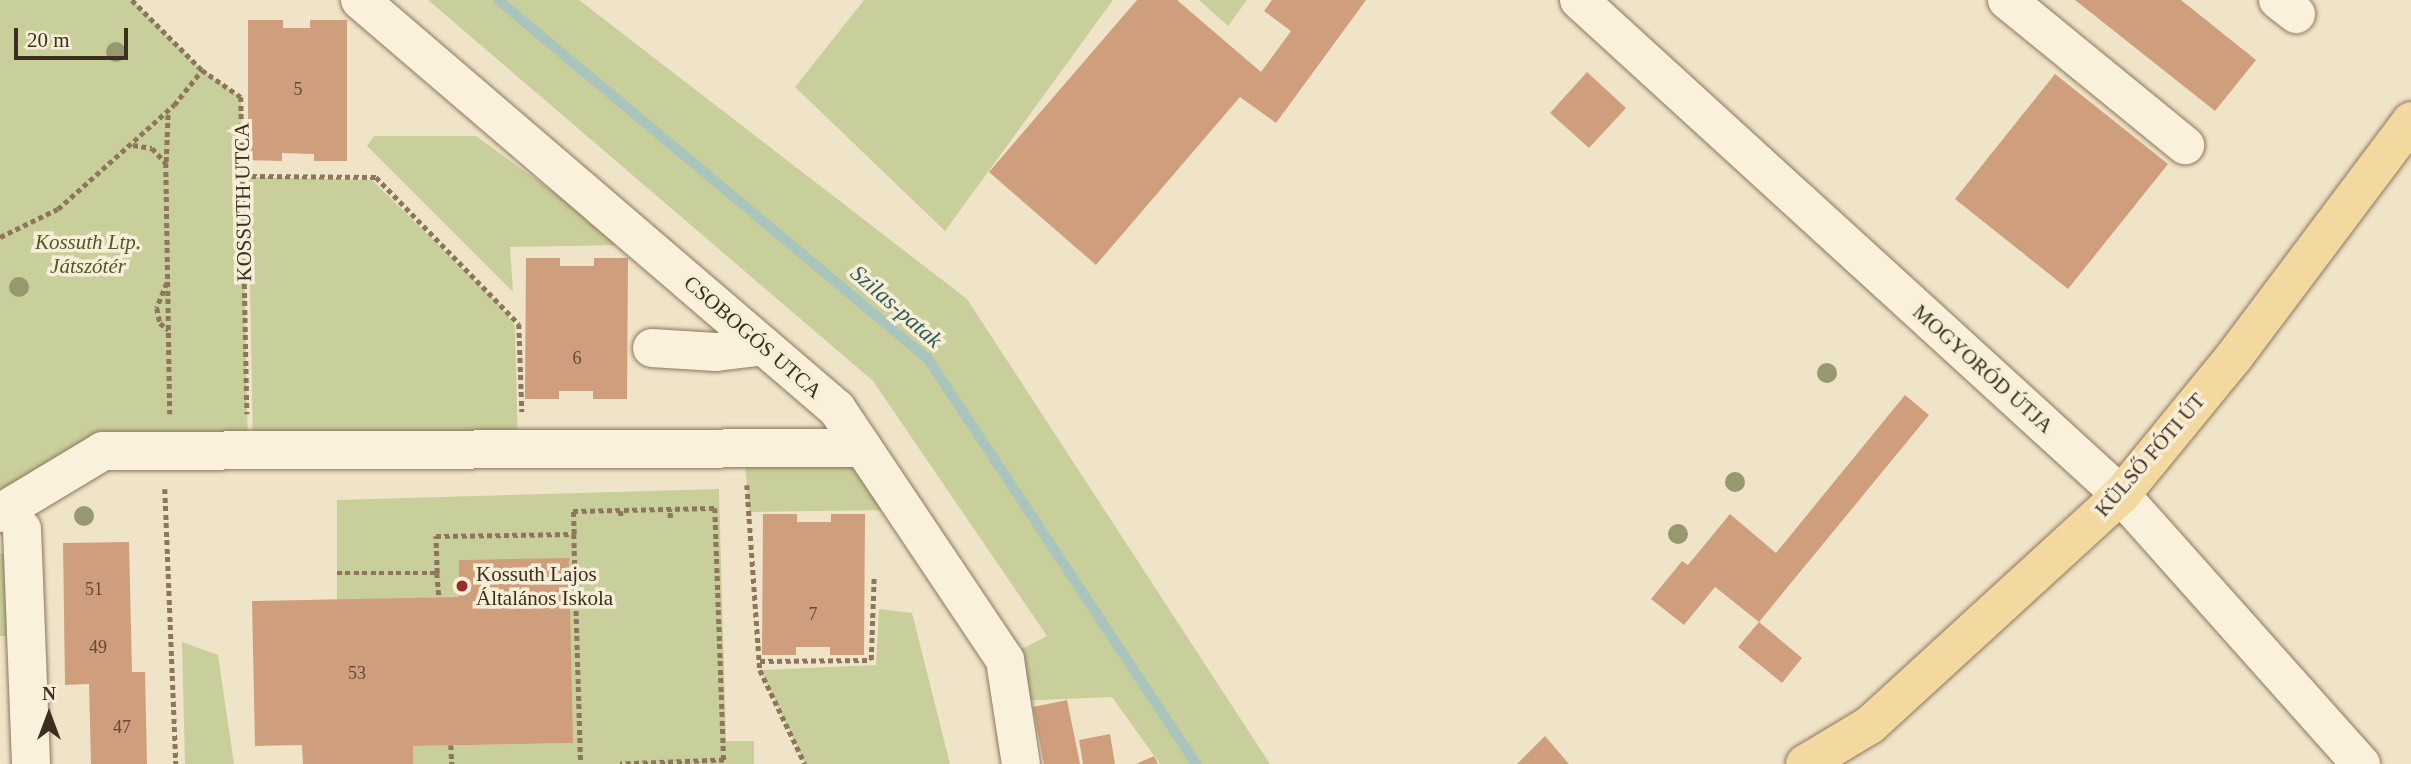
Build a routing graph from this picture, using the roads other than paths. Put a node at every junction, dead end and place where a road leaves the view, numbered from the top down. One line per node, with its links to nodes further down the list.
1 (360, 0): 6 (street, CSOBOGÓS UTCA)
2 (2007, 0): 5 (street)
3 (1594, 5): 9 (street, MOGYORÓD ÚTJA)
4 (2411, 121): 9 (main road, KÜLSŐ FÓTI ÚT)
5 (2185, 145)
6 (764, 346): 7 (street); 8 (street, CSOBOGÓS UTCA)
7 (652, 348)
8 (863, 448): 10 (street); 13 (street, CSOBOGÓS UTCA)
9 (2121, 495): 14 (main road, KÜLSŐ FÓTI ÚT); 15 (street, MOGYORÓD ÚTJA)
10 (11, 521): 11 (street)
11 (14, 660): 12 (street)
12 (31, 764)
13 (1021, 764)
14 (1805, 764)
15 (2361, 764)

